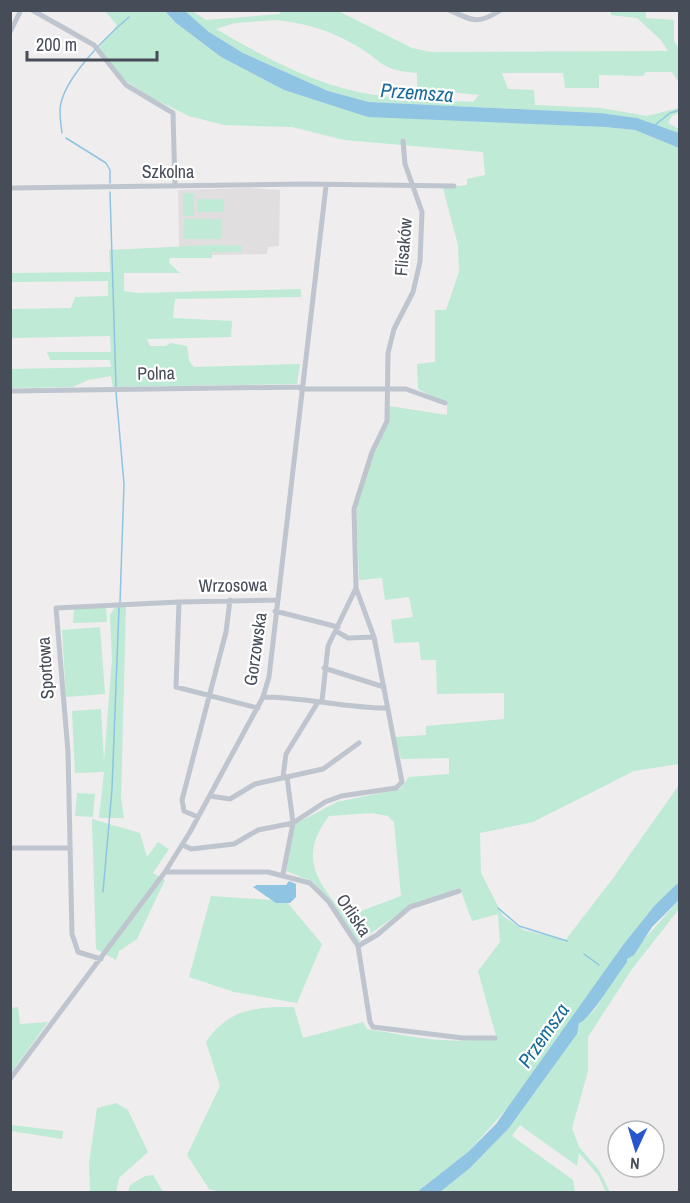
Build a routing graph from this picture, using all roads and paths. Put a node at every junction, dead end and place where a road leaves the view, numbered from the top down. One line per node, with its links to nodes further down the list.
1 (21, 10): 5 (street)
2 (32, 10): 7 (street)
3 (449, 10): 4 (street)
4 (501, 10)
5 (10, 32)
6 (403, 141): 9 (street, Flisaków)
7 (176, 186): 8 (street, Szkolna); 11 (street, Szkolna)
8 (326, 186): 9 (street, Szkolna); 12 (street, Gorzowska)
9 (412, 186): 10 (street, Szkolna); 13 (street, Flisaków)
10 (454, 186)
11 (10, 188)
12 (301, 388): 13 (street, Polna); 14 (street, Polna); 18 (street, Gorzowska)
13 (389, 388): 15 (street, Polna); 16 (street, Flisaków)
14 (10, 391)
15 (445, 403)
16 (356, 588): 21 (street); 22 (street)
17 (230, 600): 18 (street, Wrzosowa); 19 (street, Wrzosowa); 25 (street)
18 (277, 600): 20 (street, Gorzowska)
19 (179, 602): 25 (street, Wrzosowa); 37 (street, Sportowa)
20 (275, 611): 21 (street); 26 (street, Gorzowska)
21 (337, 629): 22 (street); 23 (street)
22 (374, 637): 24 (street)
23 (324, 668): 24 (street); 27 (street)
24 (384, 687): 29 (street)
25 (210, 696): 28 (street, Wrzosowa); 33 (street)
26 (263, 697): 27 (street); 28 (street, Gorzowska)
27 (320, 702): 29 (street); 31 (street)
28 (258, 708): 32 (street, Gorzowska)
29 (386, 708): 34 (street)
30 (359, 743): 31 (street)
31 (285, 777): 32 (street); 34 (street)
32 (210, 796): 33 (street, Gorzowska)
33 (198, 817): 35 (street, Gorzowska)
34 (292, 823): 35 (street); 39 (street)
35 (183, 845): 38 (street, Gorzowska)
36 (10, 848): 37 (street)
37 (70, 848): 42 (street, Sportowa)
38 (165, 872): 39 (street, Orliska); 42 (street, Gorzowska)
39 (283, 874): 41 (street, Orliska)
40 (459, 891): 41 (street)
41 (358, 946): 43 (street, Orliska)
42 (101, 959): 44 (street, Gorzowska)
43 (495, 1038)
44 (10, 1079)

